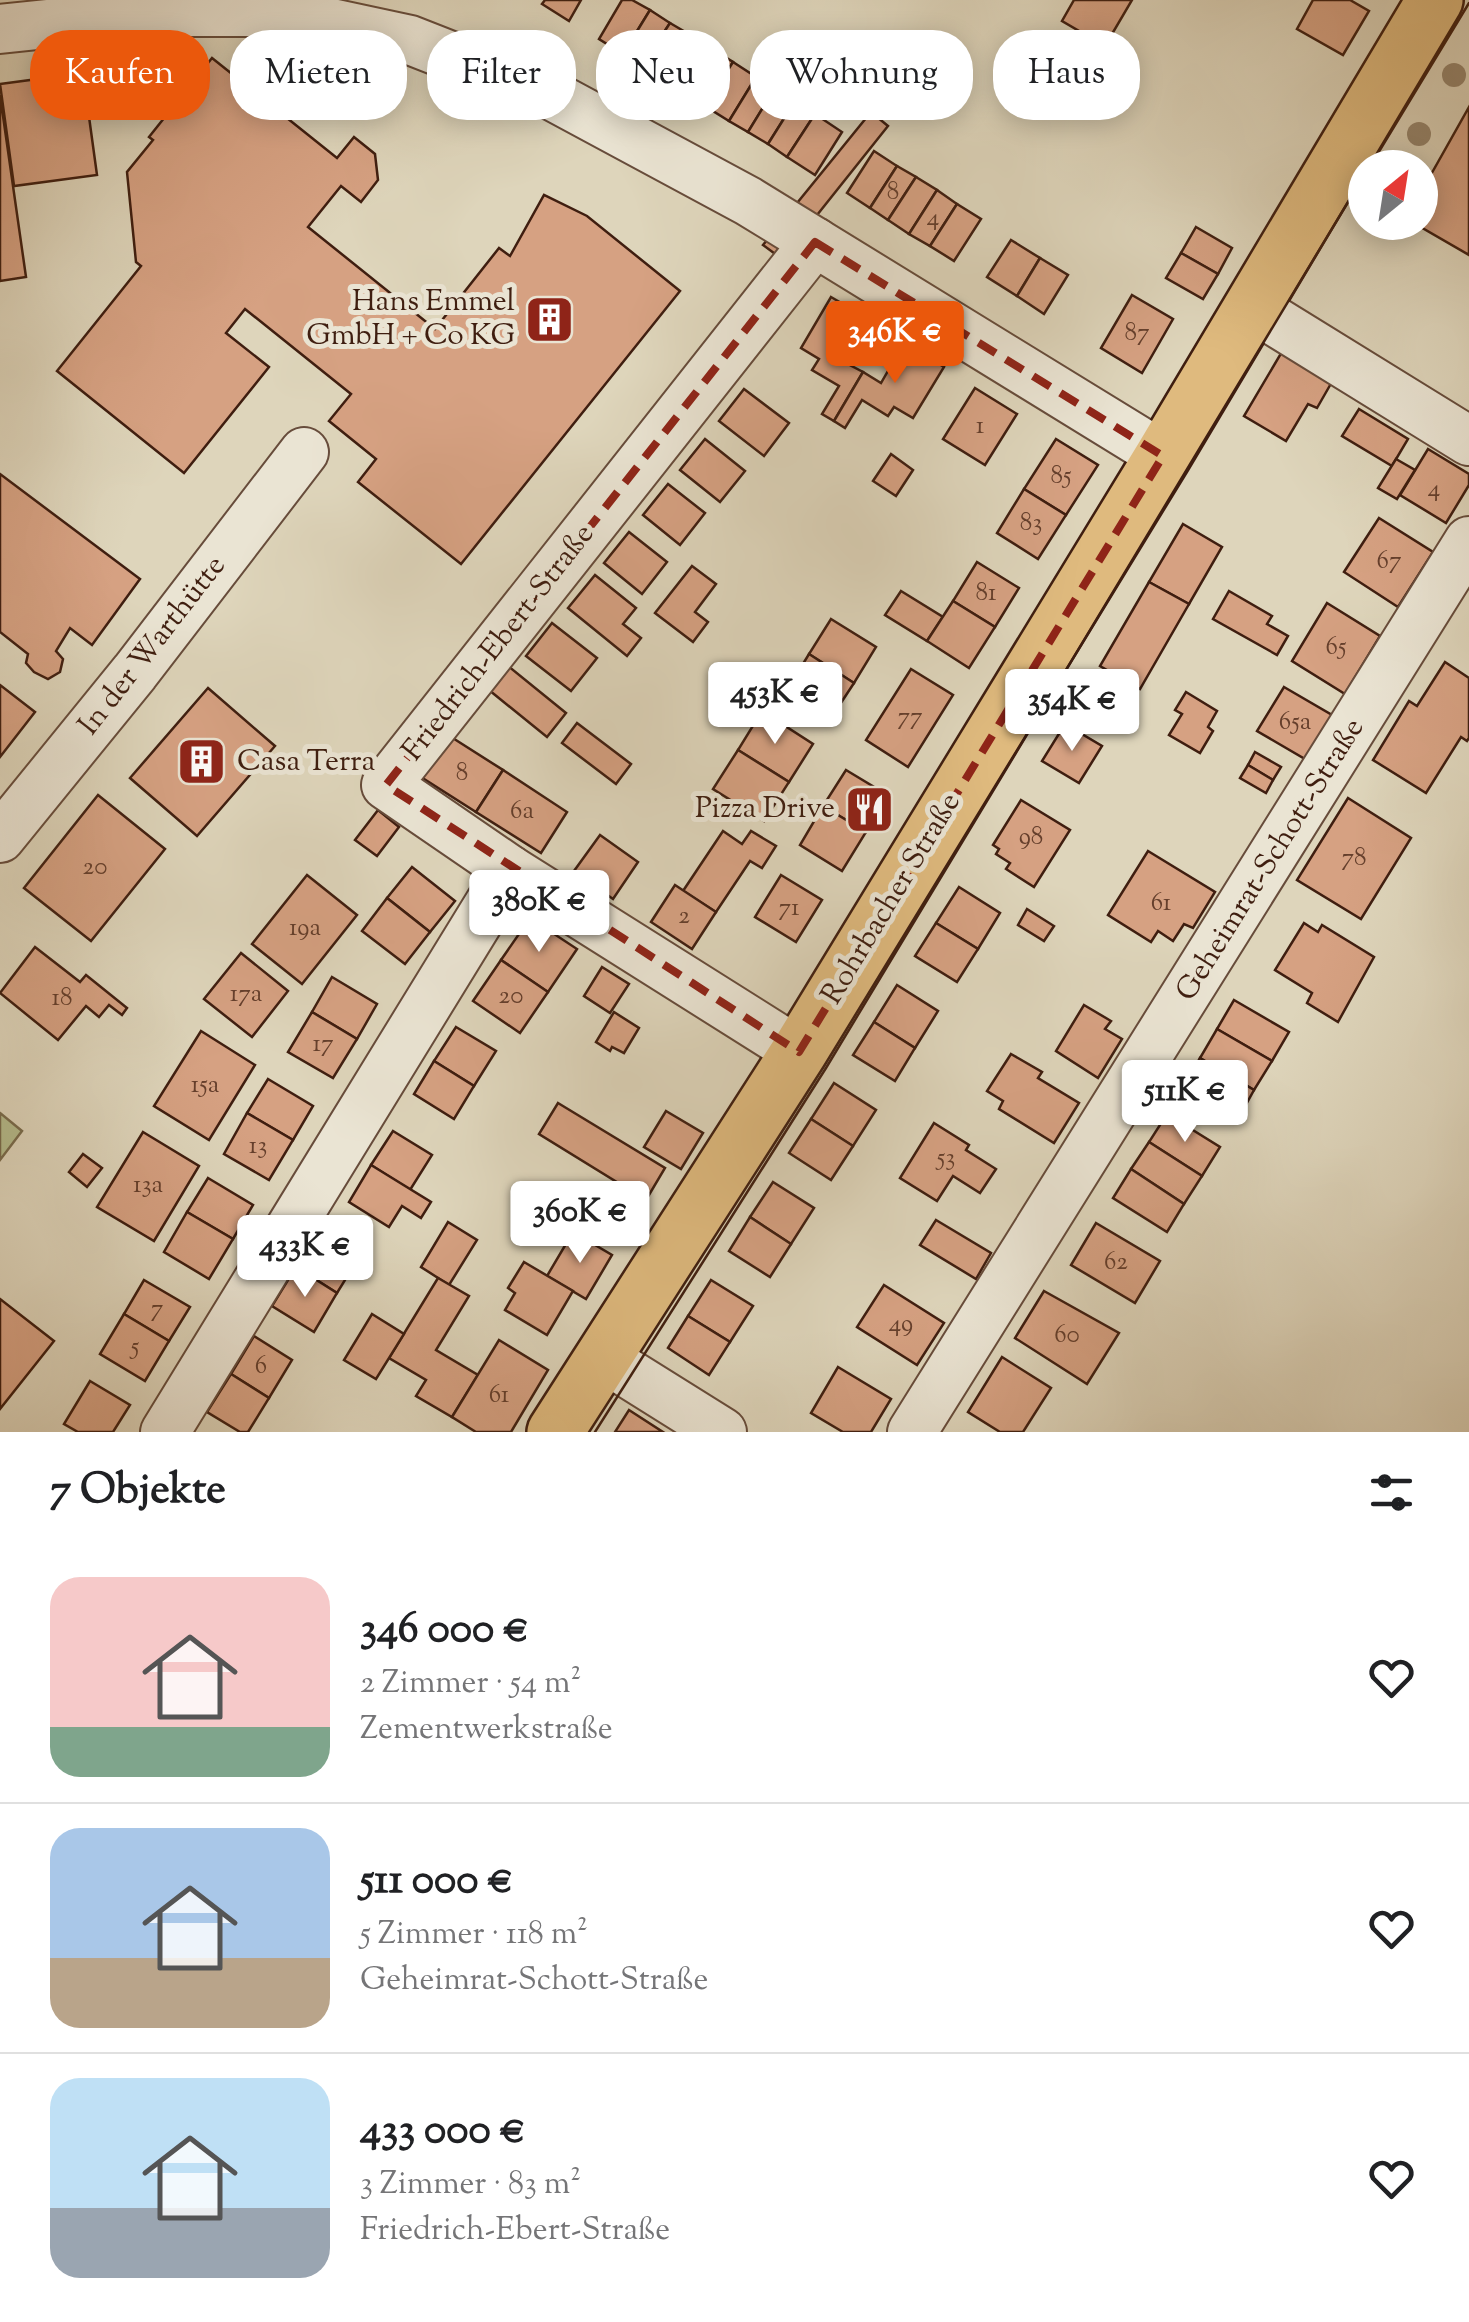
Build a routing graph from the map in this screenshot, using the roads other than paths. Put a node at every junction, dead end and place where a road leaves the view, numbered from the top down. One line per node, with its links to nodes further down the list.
1 (1435, 0): 4 (main road, Rohrbacher Straße)
2 (0, 28): 3 (street)
3 (815, 242): 7 (street); 10 (street, Friedrich-Ebert-Straße)
4 (1252, 307): 5 (street); 7 (main road, Rohrbacher Straße)
5 (1469, 441)
6 (304, 452): 9 (street, In der Warthütte)
7 (1163, 456): 11 (main road, Rohrbacher Straße)
8 (1469, 541): 16 (street, Geheimrat-Schott-Straße)
9 (0, 838)
10 (510, 870): 11 (street); 13 (street)
11 (799, 1052): 12 (main road, Rohrbacher Straße)
12 (602, 1358): 14 (main road, Rohrbacher Straße); 15 (street)
13 (165, 1432)
14 (556, 1432)
15 (722, 1432)
16 (912, 1432)

